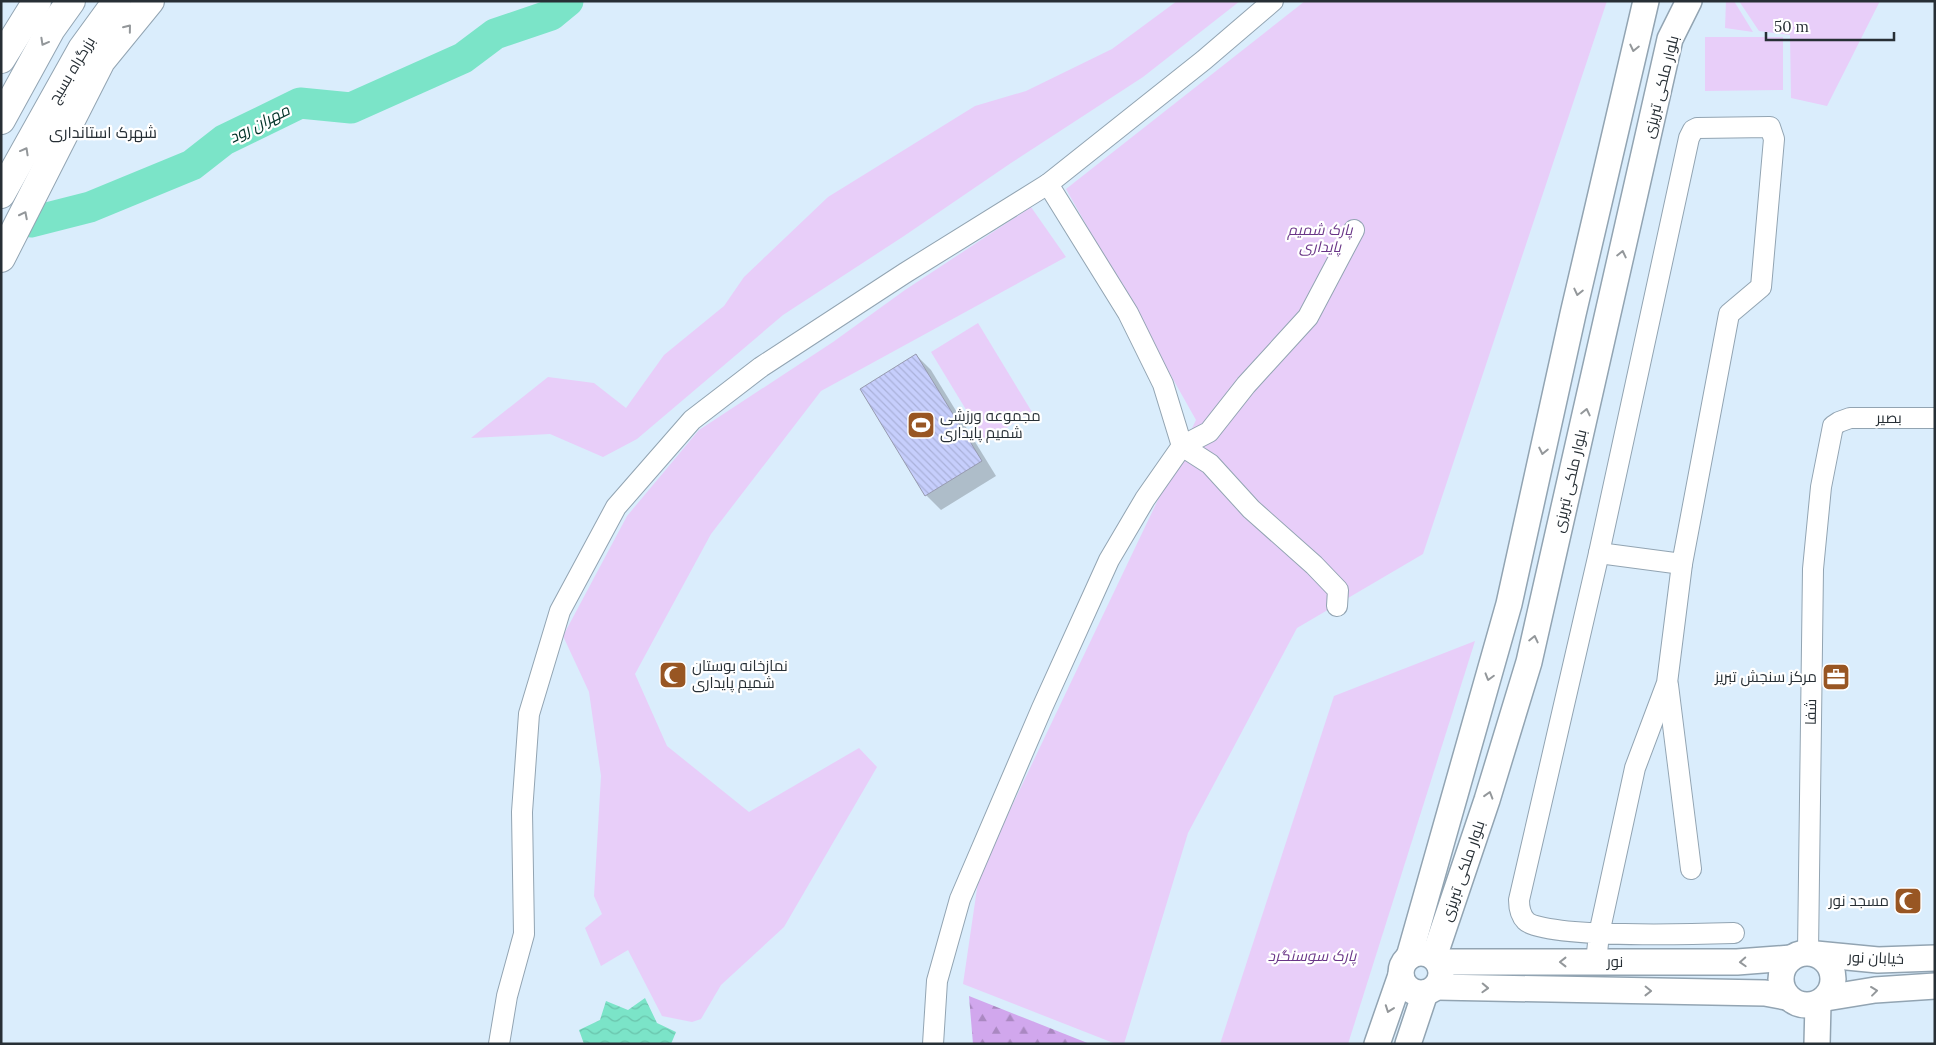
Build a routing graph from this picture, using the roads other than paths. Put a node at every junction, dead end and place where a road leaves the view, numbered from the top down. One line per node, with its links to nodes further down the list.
1 (36, 1): 9 (highway)
2 (71, 1): 10 (highway, one-way to 10)
3 (117, 1): 8 (highway, بزرگراه بسیج)
4 (150, 1): 8 (highway, one-way to 4)
5 (1273, 1): 11 (street)
6 (1646, 1): 29 (main road, بلوار ملکى تبریزى, one-way to 29)
7 (1689, 1): 27 (main road, بلوار ملکى تبریزى, one-way to 7)
8 (92, 55): 12 (highway, بزرگراه بسیج, one-way to 8); 14 (highway, one-way to 8)
9 (1, 59)
10 (1, 120)
11 (1048, 184): 17 (street); 33 (street)
12 (1, 194)
13 (1354, 230): 17 (street)
14 (1, 258)
15 (1935, 418): 16 (street, بصیر)
16 (1844, 419): 25 (street, شفا)
17 (1182, 446): 20 (street); 34 (street)
18 (1599, 553): 19 (street); 19 (street); 24 (street)
19 (1682, 564): 21 (street)
20 (1337, 606)
21 (1667, 684): 22 (street); 24 (street)
22 (1691, 869)
23 (1734, 933): 24 (street)
24 (1599, 934): 28 (street)
25 (1805, 955): 26 (main road, خیابان نور); 28 (main road, نور, one-way to 28); 32 (main road); 32 (main road)
26 (1935, 958)
27 (1436, 960): 28 (main road, نور, one-way to 27); 29 (main road); 31 (main road)
28 (1596, 962)
29 (1405, 966): 31 (main road); 35 (main road, بلوار ملکى تبریزى, one-way to 35)
30 (1935, 986): 32 (main road, خیابان نور, one-way to 30)
31 (1431, 990): 32 (main road, نور, one-way to 32); 36 (main road)
32 (1808, 1001): 37 (main road); 38 (main road)
33 (499, 1044)
34 (933, 1044)
35 (1377, 1044)
36 (1408, 1044)
37 (1801, 1044)
38 (1817, 1044)

